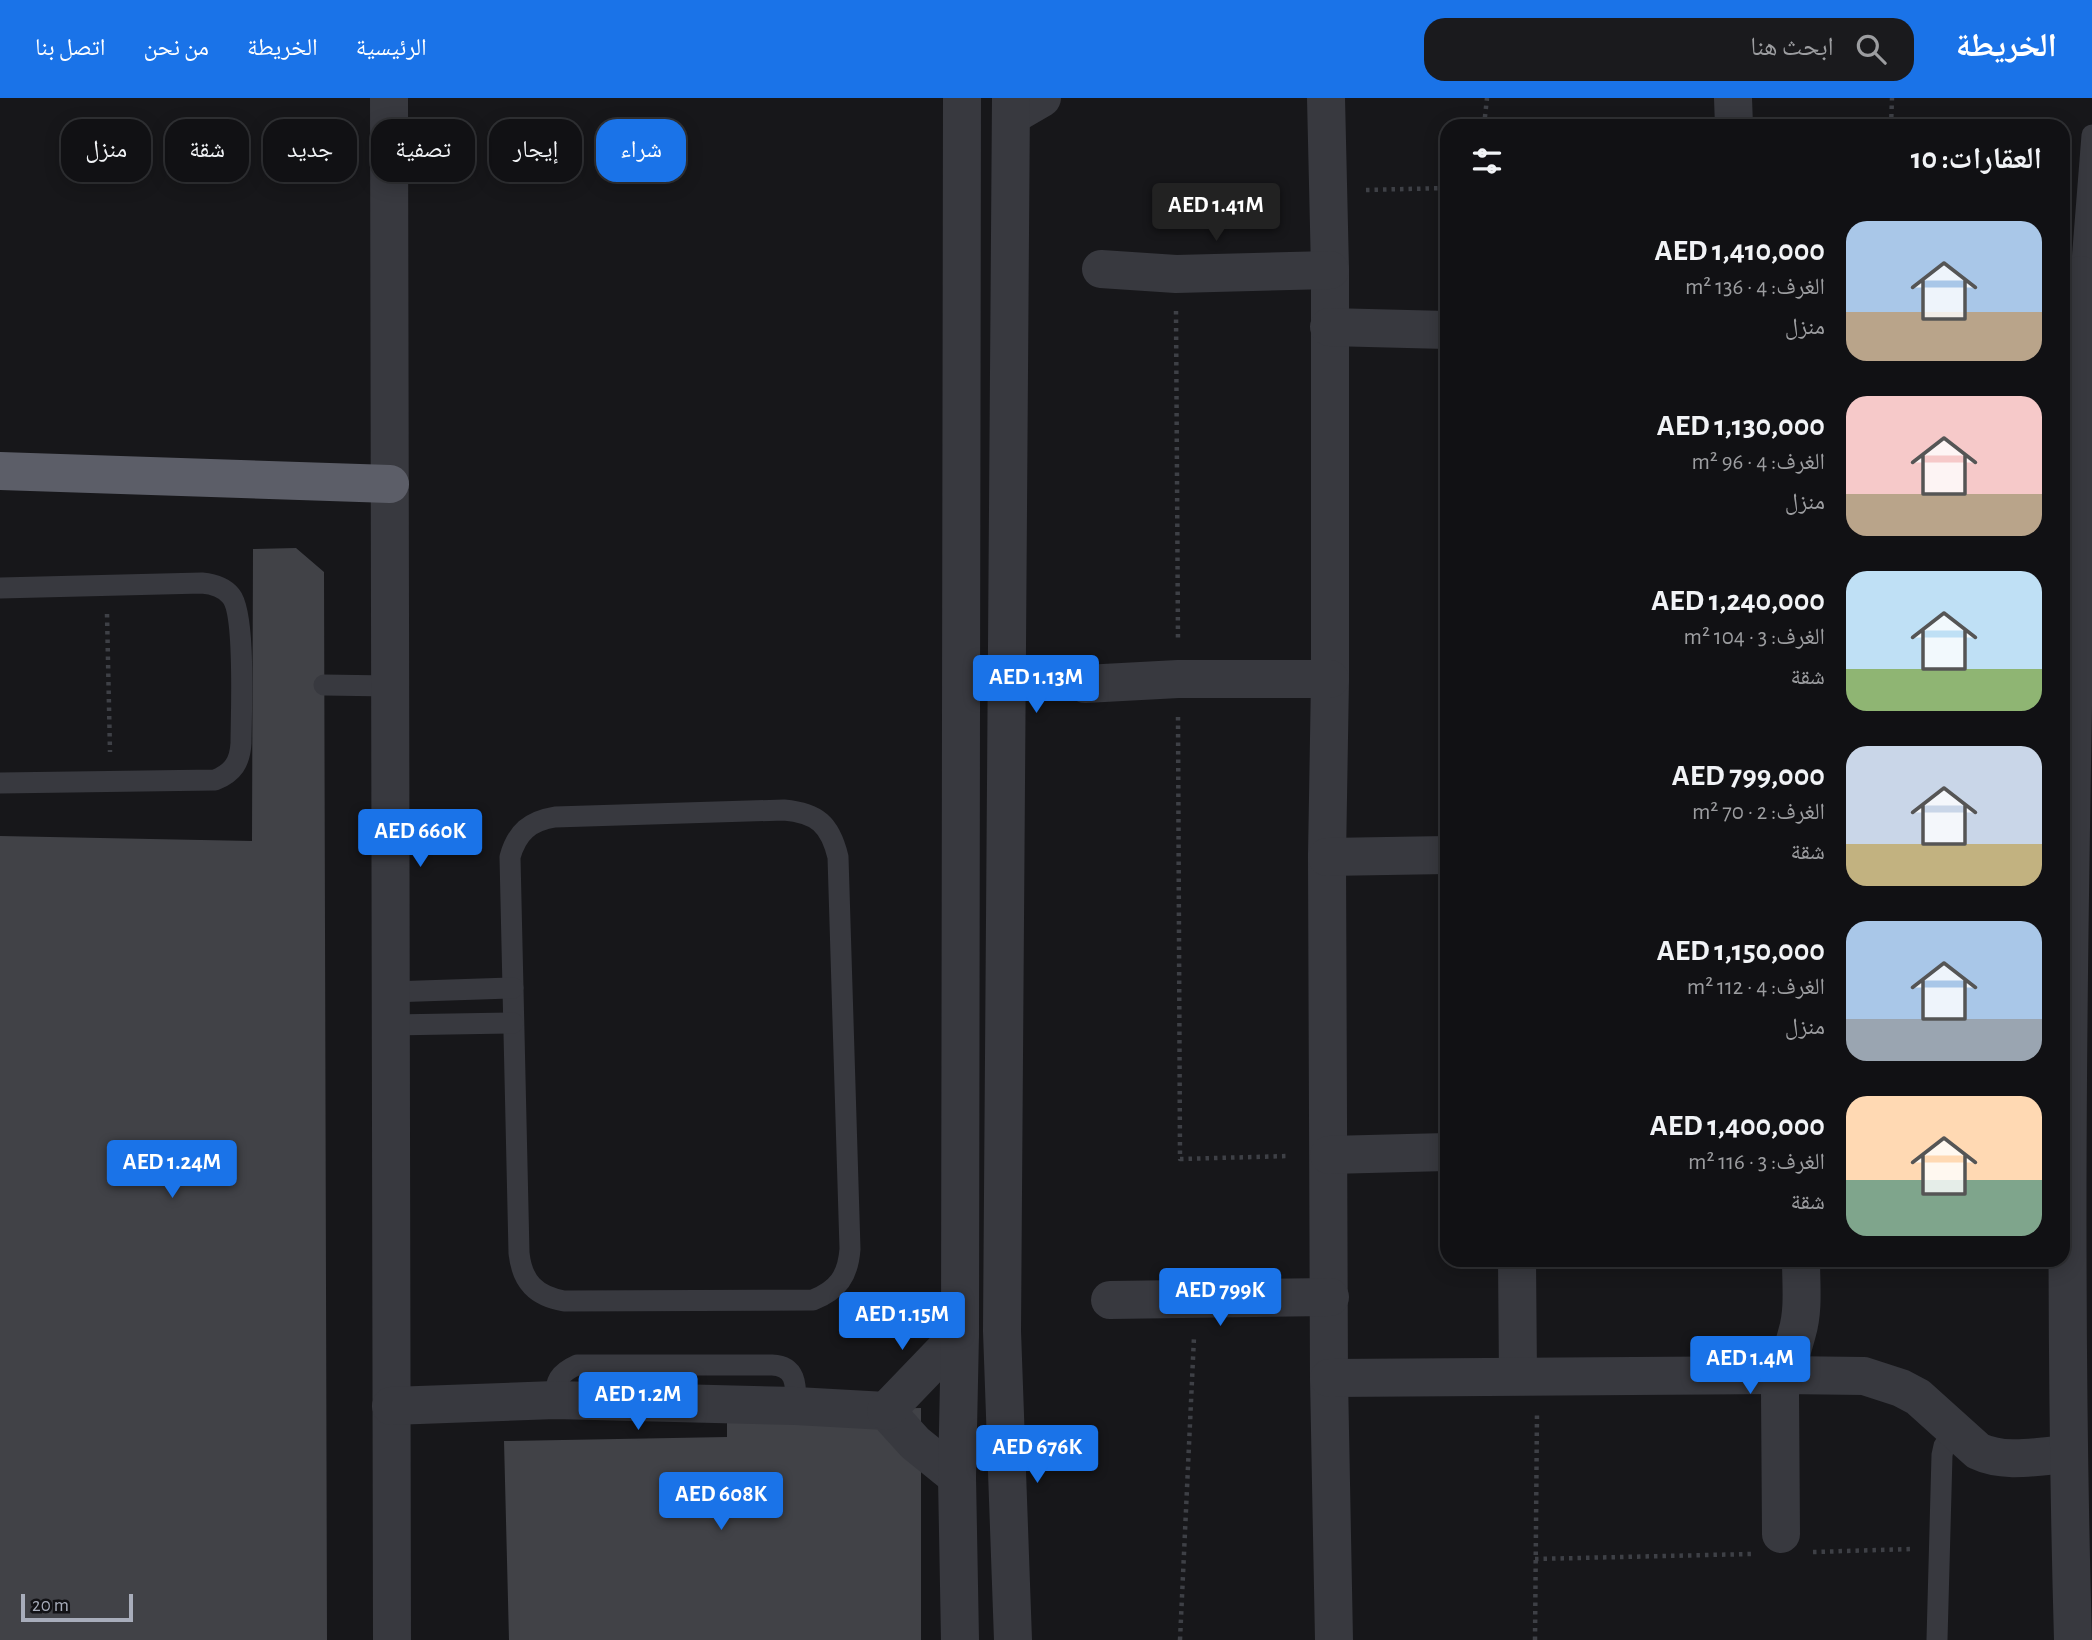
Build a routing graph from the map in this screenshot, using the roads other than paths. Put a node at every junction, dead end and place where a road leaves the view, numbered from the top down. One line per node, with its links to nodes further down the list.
1 (389, 98): 14 (street)
2 (962, 98): 36 (street)
3 (1326, 98): 9 (street)
4 (1733, 98): 6 (street)
5 (1021, 104): 48 (street)
6 (1734, 119)
7 (2092, 135): 10 (lane)
8 (1101, 269): 9 (street)
9 (1330, 270): 11 (street)
10 (2079, 276): 21 (street)
11 (1329, 327): 12 (street); 16 (street)
12 (1440, 330)
13 (0, 471): 14 (highway)
14 (390, 484): 19 (street)
15 (0, 588): 20 (lane)
16 (1330, 679): 17 (street); 23 (street)
17 (1085, 684)
18 (324, 685): 19 (lane)
19 (390, 686): 26 (street)
20 (0, 783)
21 (2076, 842): 25 (street)
22 (1440, 855): 23 (street)
23 (1327, 857): 29 (street)
24 (513, 988): 26 (lane); 27 (lane); 27 (lane)
25 (2070, 1001)
26 (391, 1009): 27 (lane); 40 (street)
27 (513, 1023)
28 (1440, 1152): 29 (street)
29 (1329, 1155): 34 (street)
30 (2070, 1185): 33 (street)
31 (1518, 1267): 38 (street)
32 (1801, 1267): 37 (street)
33 (2080, 1287): 43 (street)
34 (1330, 1297): 35 (street); 39 (street)
35 (1110, 1300)
36 (960, 1334): 41 (street); 44 (street)
37 (1783, 1375): 38 (street); 42 (street); 45 (street)
38 (1527, 1376): 39 (street)
39 (1329, 1378): 49 (street)
40 (391, 1406): 41 (street); 46 (street)
41 (886, 1411): 44 (street)
42 (1956, 1431): 43 (street); 50 (lane)
43 (2069, 1454): 51 (street)
44 (957, 1477): 47 (street)
45 (1781, 1547)
46 (392, 1640)
47 (960, 1640)
48 (1013, 1640)
49 (1334, 1640)
50 (1937, 1640)
51 (2073, 1640)

